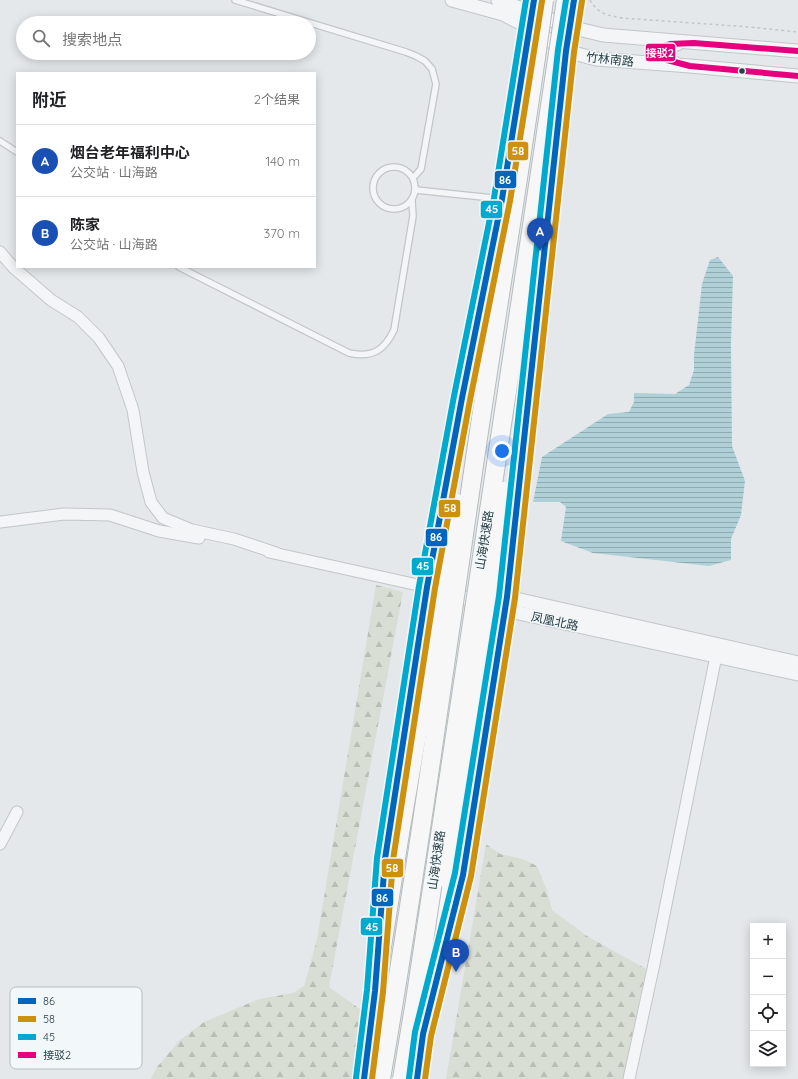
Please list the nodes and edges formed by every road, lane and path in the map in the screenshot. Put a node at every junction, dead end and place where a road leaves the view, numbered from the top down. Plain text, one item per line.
1 (235, 0) edge
2 (452, 0) edge
3 (498, 0) edge
4 (544, 0) edge
5 (566, 0) edge
6 (574, 0) edge
7 (590, 0) edge
8 (532, 14) edge
9 (288, 16) edge
10 (316, 25) edge
11 (570, 27) junction
12 (798, 32) edge
13 (694, 43) junction
14 (566, 51) junction
15 (798, 51) edge
16 (690, 66) junction
17 (798, 76) edge
18 (0, 141) edge
19 (16, 151) edge
20 (413, 178) junction
21 (518, 188) junction
22 (416, 190) junction
23 (502, 200) junction
24 (412, 201) junction
25 (0, 252) edge
26 (181, 268) edge
27 (515, 340) junction
28 (0, 522) edge
29 (276, 554) junction
30 (427, 587) junction
31 (506, 603) junction
32 (716, 656) junction
33 (798, 663) edge
34 (798, 674) edge
35 (17, 812) dead end
36 (0, 844) edge
37 (375, 991) junction
38 (423, 1034) junction
39 (364, 1079) edge
40 (381, 1079) edge
41 (402, 1079) edge
42 (417, 1079) edge
43 (629, 1079) edge

1 - 9 lane
2 - 8 street
3 - 8 street
4 - 21 highway, 山海快速路, bridge
5 - 27 highway, 山海快速路, bridge
6 - 11 main road
7 - 12 path
8 - 11 street, 竹林南路
8 - 14 street, 竹林南路
8 - 23 main road
10 - 20 lane
11 - 13 street, 竹林南路
11 - 14 main road
13 - 15 street, 竹林南路
13 - 16 street
14 - 16 street, 竹林南路
14 - 31 main road
16 - 17 street, 竹林南路
18 - 19 lane
20 - 22 lane
20 - 24 lane
21 - 37 highway, bridge
21 - 40 highway, 山海快速路, bridge
22 - 23 lane
22 - 24 lane
23 - 30 main road
24 - 26 lane
25 - 29 street
27 - 38 highway, bridge
27 - 41 highway, 山海快速路, bridge
28 - 29 street
29 - 30 street
30 - 31 street, 凤凰北路
30 - 37 main road
31 - 32 street, 凤凰北路
31 - 33 street, 凤凰北路
31 - 38 main road
32 - 34 street, 凤凰北路
32 - 43 street
35 - 36 street
37 - 39 main road
38 - 42 main road

